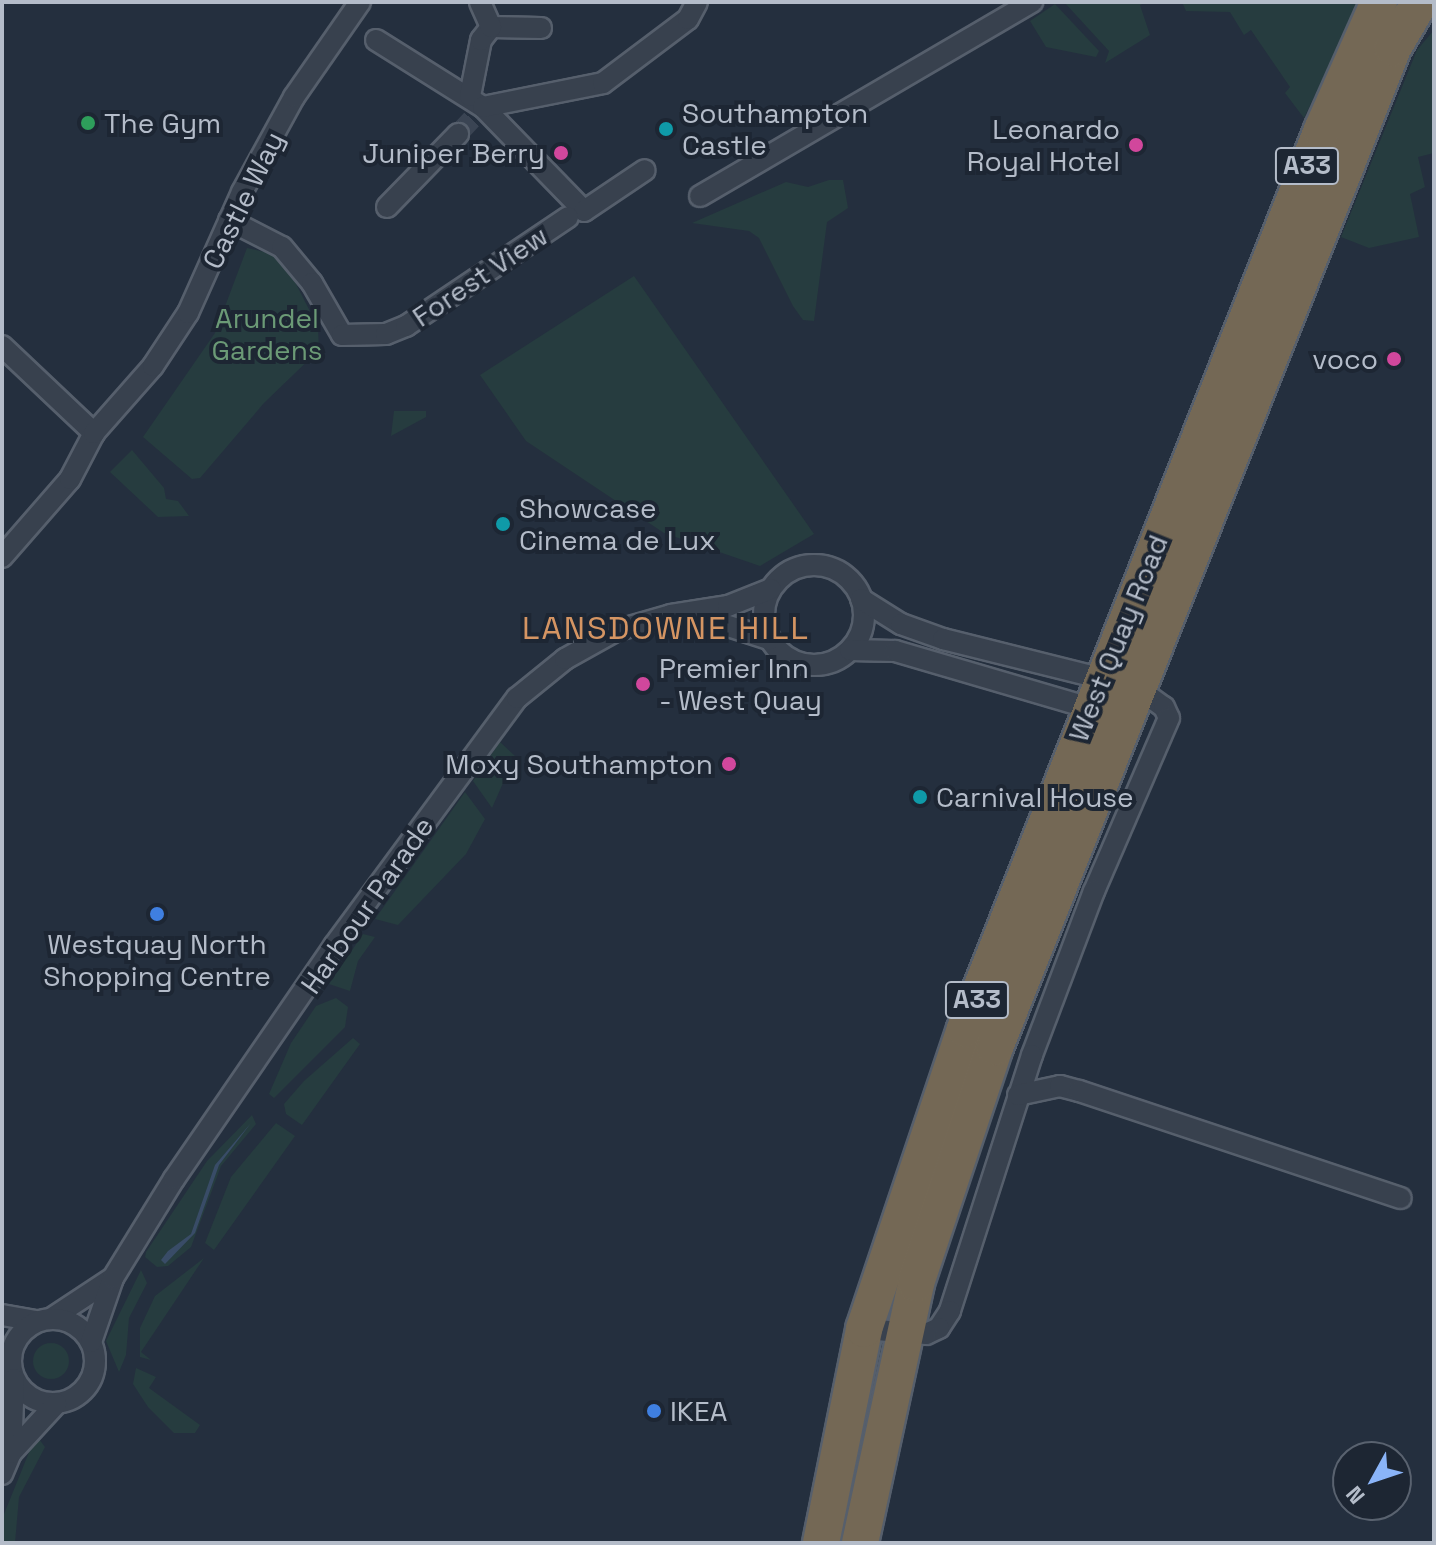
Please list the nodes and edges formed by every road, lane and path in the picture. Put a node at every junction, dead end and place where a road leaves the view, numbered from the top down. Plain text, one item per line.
1 (360, 2) edge
2 (480, 2) edge
3 (697, 2) edge
4 (1032, 2) edge
5 (1379, 2) edge
6 (1420, 2) edge
7 (491, 27) junction
8 (541, 28) dead end
9 (376, 40) dead end
10 (476, 106) junction
11 (458, 134) tunnel mouth
12 (645, 170) dead end
13 (700, 196) dead end
14 (387, 207) dead end
15 (576, 214) junction
16 (229, 220) junction
17 (2, 346) edge
18 (94, 433) junction
19 (2, 557) edge
20 (771, 589) junction
21 (861, 599) junction
22 (690, 614) junction
23 (769, 639) junction
24 (850, 650) junction
25 (1113, 697) junction
26 (1032, 1055) junction
27 (1079, 1091) junction
28 (1018, 1095) junction
29 (1401, 1198) dead end
30 (113, 1278) junction
31 (2, 1315) edge
32 (45, 1320) junction
33 (864, 1329) junction
34 (904, 1335) junction
35 (91, 1342) junction
36 (9, 1364) edge
37 (56, 1404) junction
38 (11, 1453) junction
39 (2, 1474) edge
40 (821, 1543) edge
41 (860, 1543) edge

1 - 16 street, Castle Way
2 - 7 street
3 - 10 street
4 - 13 street
5 - 25 highway, West Quay Road / A33
6 - 25 highway, West Quay Road / A33
7 - 8 street
7 - 10 street
9 - 10 street
10 - 15 street
11 - 14 street
12 - 15 street, Forest View
15 - 16 street, Forest View
16 - 18 street, Castle Way
17 - 18 street
18 - 19 street, Castle Way
20 - 21 street
20 - 22 street, Harbour Parade
20 - 23 street
21 - 24 street
21 - 25 street
22 - 23 street, Harbour Parade
22 - 30 street, Harbour Parade
23 - 24 street
24 - 25 street
25 - 26 street, West Quay Road
25 - 33 highway, West Quay Road / A33
25 - 34 highway, West Quay Road / A33
26 - 27 street
26 - 28 street, West Quay Road
27 - 28 street
27 - 29 street
28 - 34 street, West Quay Road
30 - 32 street, Harbour Parade
30 - 35 street, Harbour Parade
31 - 32 street
32 - 35 street
32 - 36 street
33 - 34 street, West Quay Road
33 - 40 highway, West Quay Road / A33
34 - 41 highway, West Quay Road / A33
35 - 37 street
36 - 37 street
36 - 38 street
37 - 38 street
38 - 39 street

